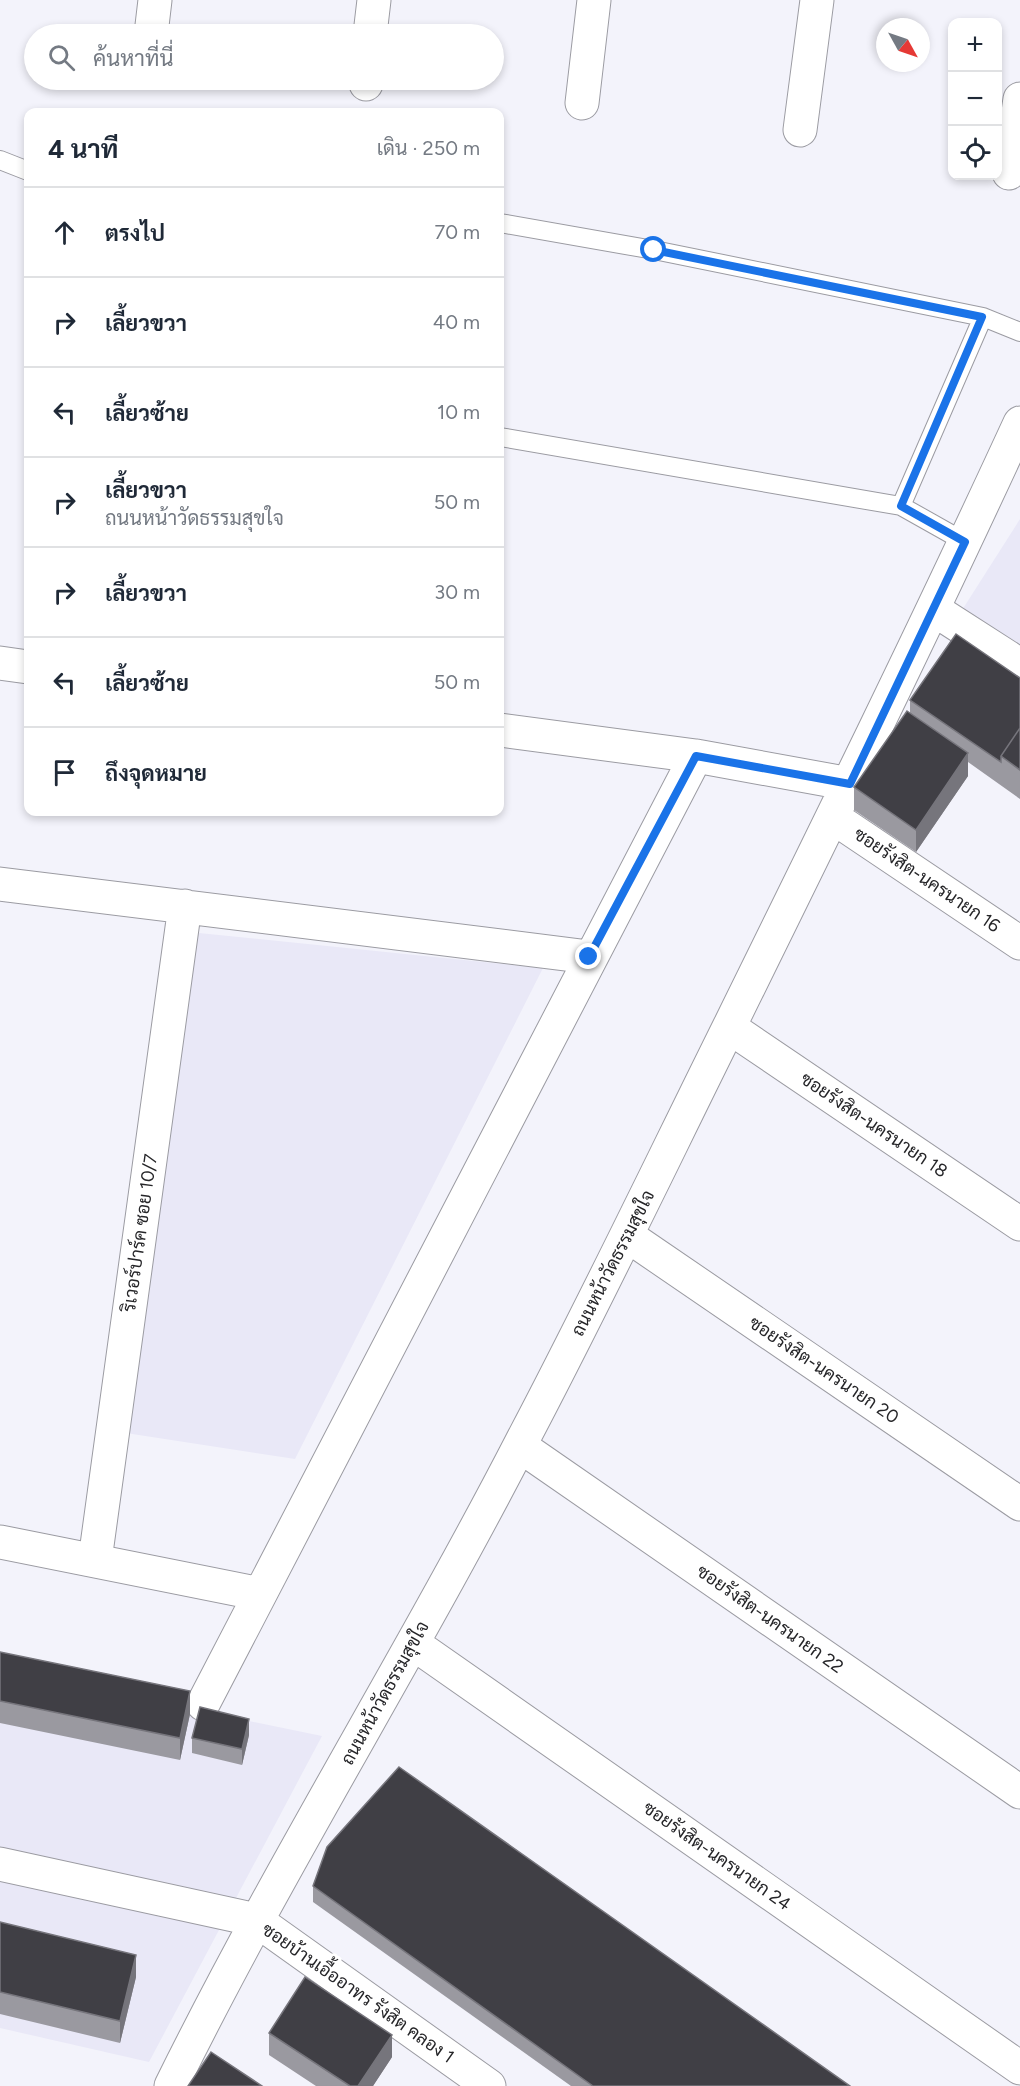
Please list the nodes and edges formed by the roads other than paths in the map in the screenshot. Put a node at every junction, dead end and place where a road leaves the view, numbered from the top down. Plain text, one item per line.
1 (155, 0) edge
2 (374, 0) edge
3 (594, 0) edge
4 (817, 0) edge
5 (152, 24) edge
6 (371, 24) edge
7 (1020, 99) edge
8 (582, 103) dead end
9 (800, 130) dead end
10 (0, 160) edge
11 (24, 169) edge
12 (1009, 173) dead end
13 (504, 224) edge
14 (982, 317) junction
15 (1020, 332) edge
16 (1020, 423) edge
17 (504, 437) edge
18 (901, 506) junction
19 (965, 542) junction
20 (933, 609) junction
21 (0, 663) edge
22 (1020, 665) edge
23 (24, 666) edge
24 (504, 731) edge
25 (696, 756) junction
26 (850, 784) junction
27 (834, 818) junction
28 (0, 884) edge
29 (185, 906) junction
30 (1020, 943) edge
31 (589, 957) junction
32 (729, 1027) junction
33 (1020, 1224) edge
34 (628, 1236) junction
35 (520, 1446) junction
36 (1020, 1504) edge
37 (0, 1542) edge
38 (95, 1560) junction
39 (260, 1594) junction
40 (414, 1644) junction
41 (203, 1704) dead end
42 (1020, 1792) edge
43 (0, 1864) edge
44 (256, 1920) junction
45 (193, 2042) junction
46 (220, 2061) edge
47 (1020, 2068) edge
48 (171, 2086) edge
49 (489, 2086) edge

1 - 5 street
2 - 6 street
3 - 8 street
4 - 9 street
7 - 12 street
10 - 11 lane
13 - 14 lane
14 - 15 lane
14 - 18 lane
16 - 19 street, ถนนหน้าวัดธรรมสุขใจ
17 - 18 lane
18 - 19 lane
19 - 20 street, ถนนหน้าวัดธรรมสุขใจ
20 - 22 street
20 - 26 street, ถนนหน้าวัดธรรมสุขใจ
21 - 23 street
24 - 25 street
25 - 26 street
25 - 31 street
26 - 27 street, ถนนหน้าวัดธรรมสุขใจ
27 - 30 street, ซอยรังสิต-นครนายก 16
27 - 32 street, ถนนหน้าวัดธรรมสุขใจ
28 - 29 street
29 - 31 street
29 - 38 street, ริเวอร์ปาร์ค ซอย 10/7
31 - 39 street
32 - 33 street, ซอยรังสิต-นครนายก 18
32 - 34 street, ถนนหน้าวัดธรรมสุขใจ
34 - 35 street, ถนนหน้าวัดธรรมสุขใจ
34 - 36 street, ซอยรังสิต-นครนายก 20
35 - 40 street, ถนนหน้าวัดธรรมสุขใจ
35 - 42 street, ซอยรังสิต-นครนายก 22
37 - 38 street
38 - 39 street
39 - 41 street
40 - 44 street, ถนนหน้าวัดธรรมสุขใจ
40 - 47 street, ซอยรังสิต-นครนายก 24
43 - 44 street
44 - 45 street, ถนนหน้าวัดธรรมสุขใจ
44 - 49 street, ซอยบ้านเอื้ออาทร รังสิต คลอง 1
45 - 46 street
45 - 48 street, ถนนหน้าวัดธรรมสุขใจ

